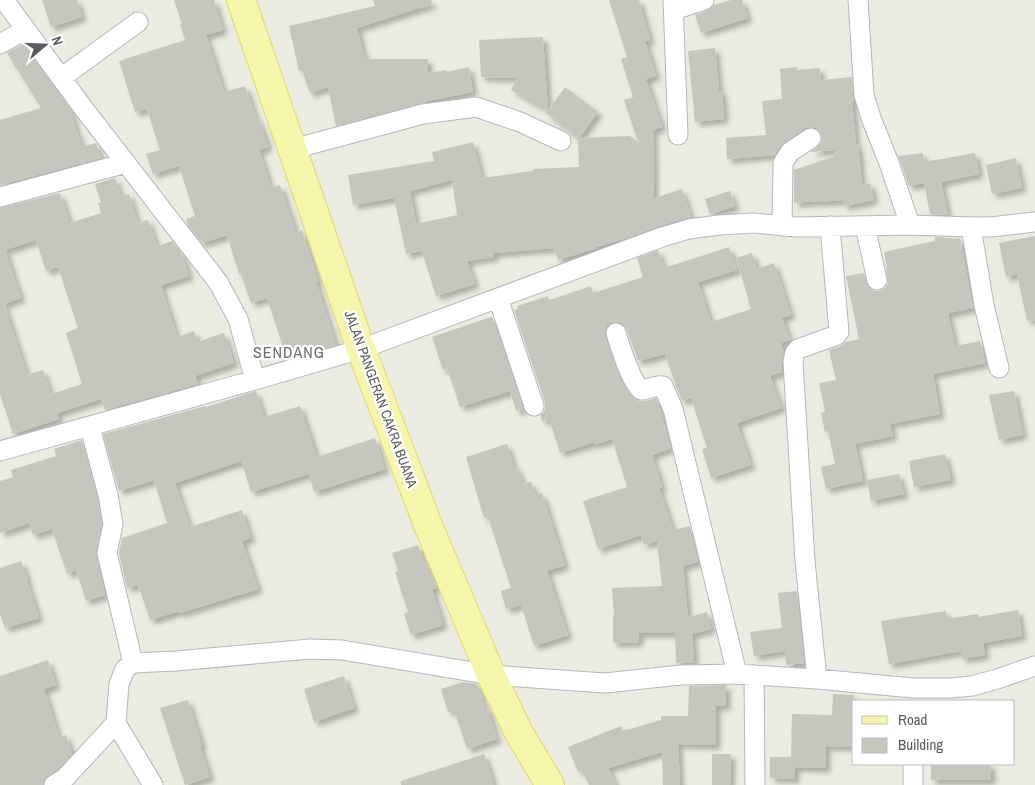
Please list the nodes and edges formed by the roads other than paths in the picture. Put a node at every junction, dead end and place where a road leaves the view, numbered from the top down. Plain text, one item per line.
1 (4, 0) edge
2 (241, 0) edge
3 (704, 0) edge
4 (858, 0) edge
5 (673, 5) edge
6 (138, 22) dead end
7 (25, 30) junction
8 (0, 44) edge
9 (61, 78) junction
10 (678, 135) dead end
11 (811, 138) dead end
12 (561, 141) dead end
13 (293, 149) junction
14 (126, 163) junction
15 (0, 197) edge
16 (1035, 222) edge
17 (910, 225) junction
18 (782, 226) junction
19 (830, 226) junction
20 (865, 226) junction
21 (971, 227) junction
22 (877, 280) dead end
23 (498, 298) junction
24 (616, 333) dead end
25 (362, 349) junction
26 (999, 368) dead end
27 (256, 380) junction
28 (534, 406) dead end
29 (90, 427) junction
30 (0, 451) edge
31 (134, 662) junction
32 (1035, 666) edge
33 (491, 675) junction
34 (745, 675) junction
35 (817, 679) junction
36 (913, 695) edge
37 (116, 723) junction
38 (913, 765) edge
39 (54, 785) edge
40 (153, 785) edge
41 (550, 785) edge
42 (756, 785) edge
43 (913, 785) edge

1 - 7 street
2 - 13 main road, JALAN PANGERAN CAKRA BUANA
3 - 5 street
4 - 17 street
5 - 10 street
6 - 9 street
7 - 8 street
7 - 9 street
9 - 14 street
11 - 18 street
12 - 13 street
13 - 25 main road, JALAN PANGERAN CAKRA BUANA
14 - 15 street
14 - 27 street
16 - 21 street
17 - 20 street
17 - 21 street
18 - 19 street
18 - 23 street
19 - 20 street
19 - 35 street
20 - 22 street
21 - 26 street
23 - 25 street
23 - 28 street
24 - 34 street
25 - 27 street
25 - 33 main road, JALAN PANGERAN CAKRA BUANA
27 - 29 street
29 - 30 street
29 - 31 street
31 - 33 street
31 - 37 street
32 - 36 street
33 - 34 street
33 - 41 main road, JALAN PANGERAN CAKRA BUANA
34 - 35 street
34 - 42 street
35 - 36 street
37 - 39 street
37 - 40 street
38 - 43 street

